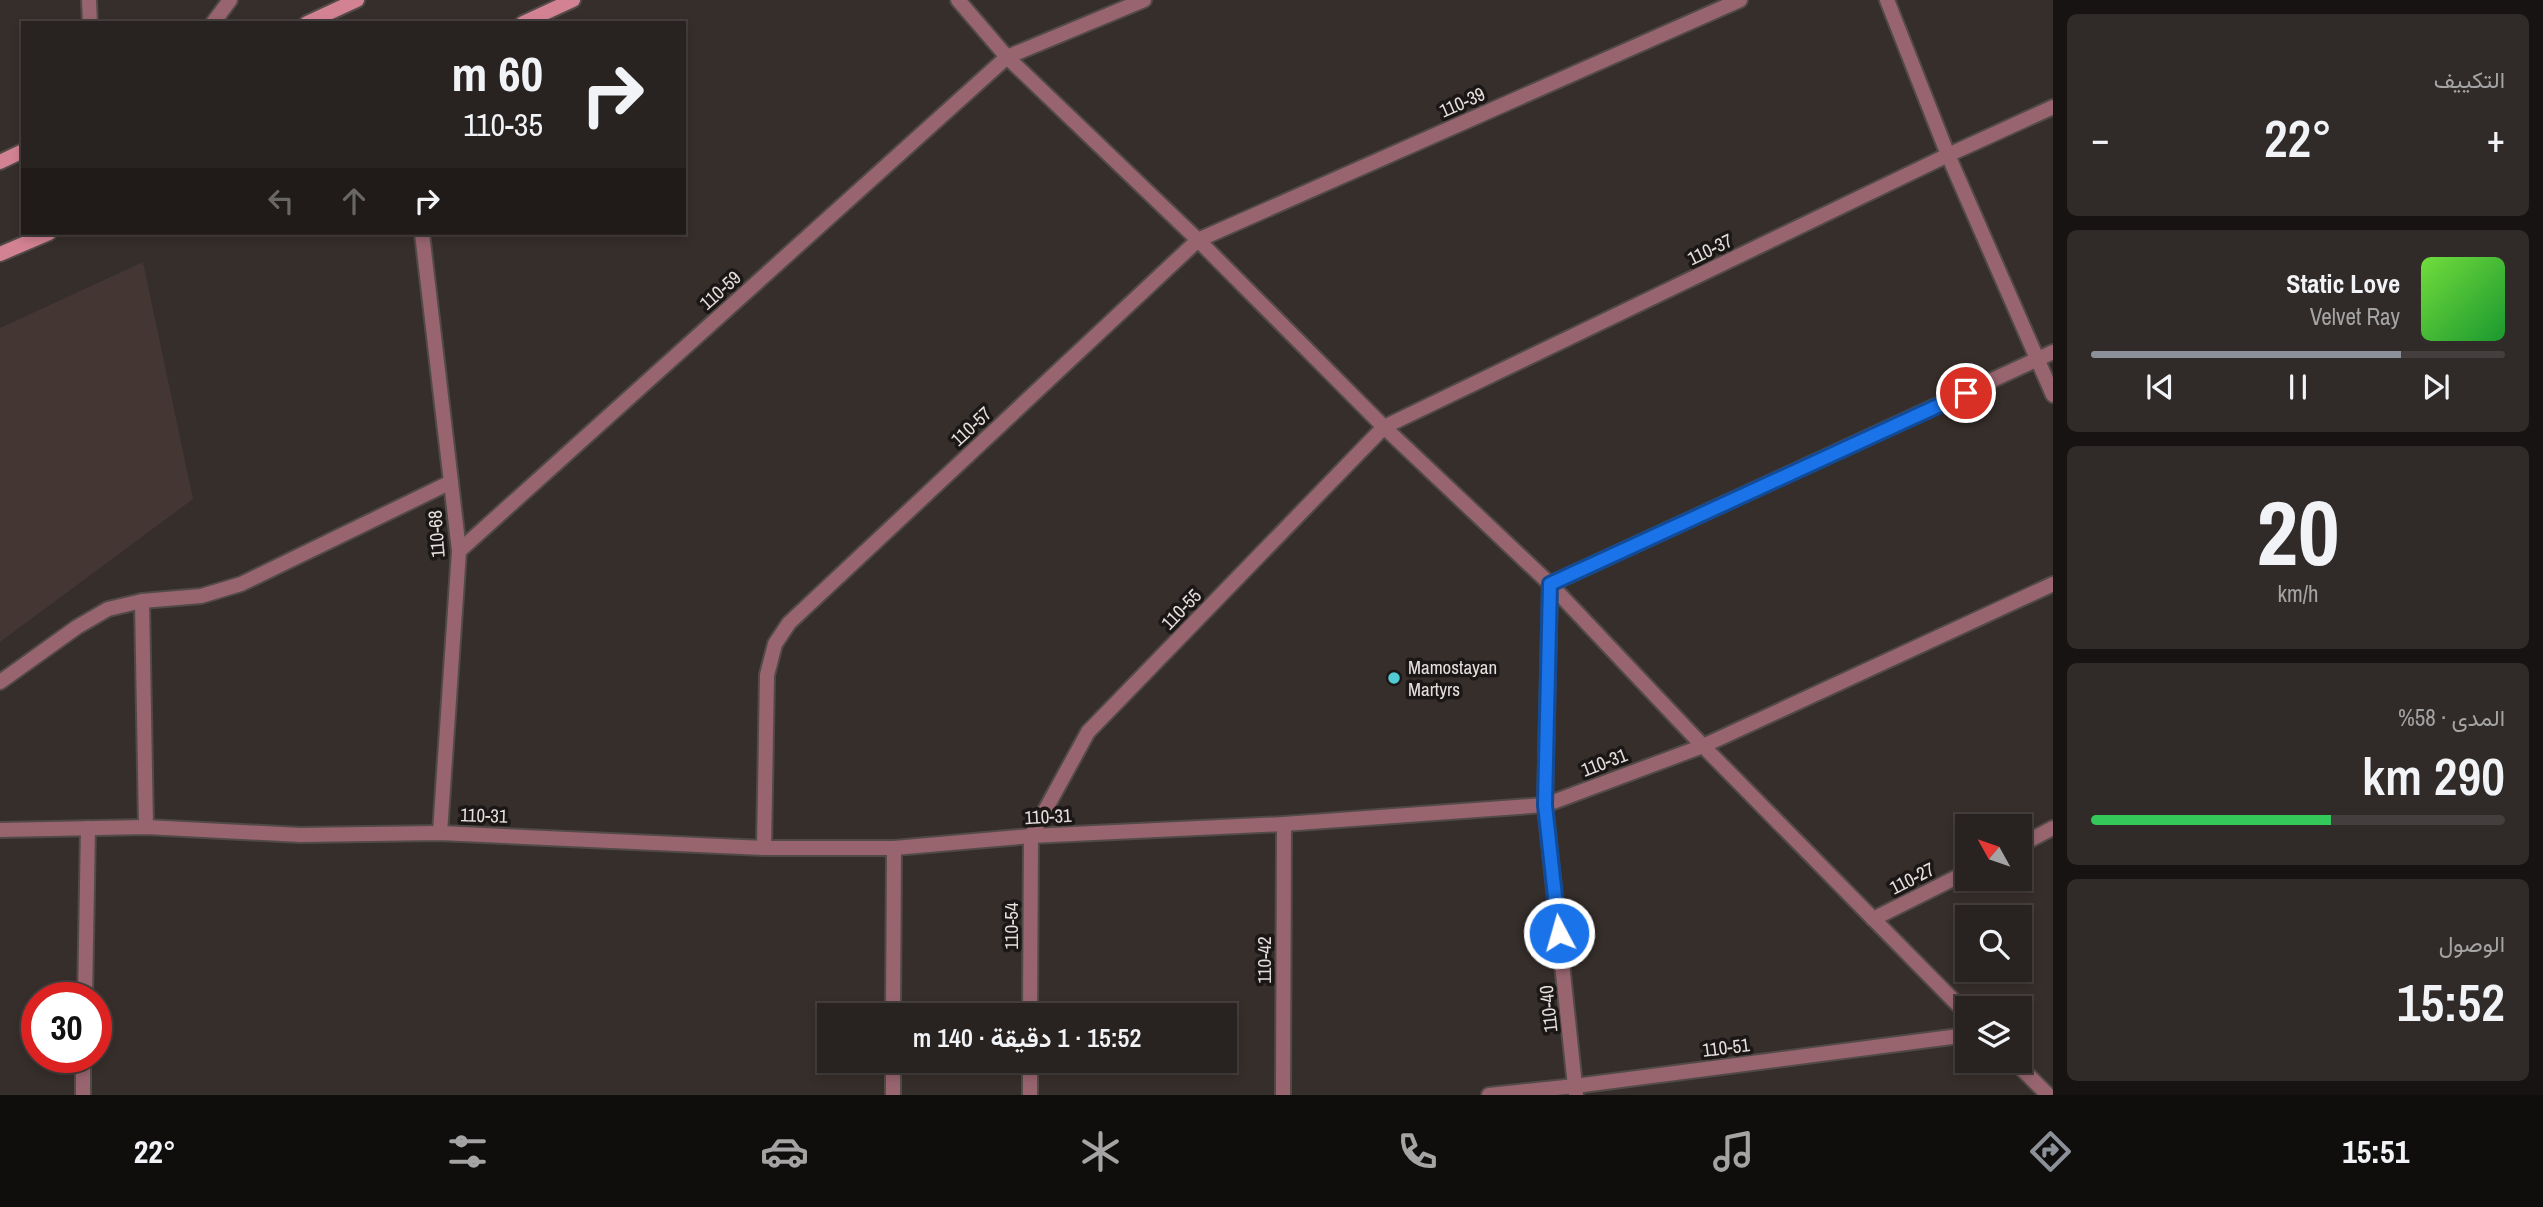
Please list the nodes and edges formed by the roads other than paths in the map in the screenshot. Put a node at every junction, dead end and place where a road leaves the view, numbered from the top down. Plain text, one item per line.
1 (89, 0) edge
2 (230, 0) edge
3 (357, 0) edge
4 (573, 0) edge
5 (958, 0) edge
6 (1144, 0) edge
7 (1740, 0) edge
8 (1887, 0) edge
9 (90, 21) edge
10 (214, 21) edge
11 (311, 21) edge
12 (527, 21) edge
13 (1007, 58) junction
14 (2053, 107) edge
15 (21, 152) edge
16 (1948, 155) junction
17 (0, 162) edge
18 (44, 235) edge
19 (422, 235) edge
20 (1198, 240) junction
21 (0, 254) edge
22 (2053, 352) edge
23 (2039, 359) junction
24 (2053, 395) edge
25 (1384, 428) junction
26 (451, 482) junction
27 (459, 551) junction
28 (1550, 584) junction
29 (2053, 584) edge
30 (142, 601) junction
31 (0, 682) edge
32 (1703, 746) junction
33 (1545, 805) junction
34 (1284, 824) junction
35 (146, 827) junction
36 (88, 828) junction
37 (2053, 828) edge
38 (0, 830) edge
39 (440, 833) junction
40 (1031, 836) junction
41 (2032, 839) edge
42 (764, 848) junction
43 (894, 849) junction
44 (1955, 878) edge
45 (1874, 919) junction
46 (85, 982) edge
47 (1955, 1002) edge
48 (893, 1003) edge
49 (1030, 1003) edge
50 (1955, 1037) edge
51 (83, 1073) edge
52 (893, 1073) edge
53 (1030, 1073) edge
54 (2026, 1073) edge
55 (1575, 1091) edge
56 (83, 1095) edge
57 (893, 1095) edge
58 (1030, 1095) edge
59 (1283, 1095) edge
60 (1489, 1095) edge
61 (2048, 1095) edge

1 - 9 street
2 - 10 street
3 - 11 main road
4 - 12 main road
5 - 13 street
6 - 13 street, 110-59
7 - 20 street, 110-39
8 - 16 street
13 - 20 street
13 - 27 street, 110-59
14 - 16 street, 110-37
15 - 17 main road
16 - 23 street
16 - 25 street, 110-37
18 - 21 main road
19 - 26 street, 110-68
20 - 25 street
20 - 42 street, 110-57
22 - 23 street
23 - 24 street
23 - 28 street
25 - 28 street
25 - 40 street, 110-55
26 - 27 street, 110-68
26 - 30 street
27 - 39 street, 110-68
28 - 32 street
28 - 33 street, 110-40
29 - 32 street, 110-31
30 - 31 street
30 - 35 street
32 - 33 street, 110-31
32 - 45 street
33 - 34 street, 110-31
33 - 55 street, 110-40
34 - 40 street, 110-31
34 - 59 street, 110-42
35 - 36 street, 110-31
35 - 39 street, 110-31
36 - 38 street, 110-31
36 - 46 street
37 - 41 street
39 - 42 street, 110-31
40 - 43 street, 110-31
40 - 49 street, 110-54
42 - 43 street, 110-31
43 - 48 street
44 - 45 street, 110-27
45 - 47 street
50 - 55 street, 110-51
51 - 56 street
52 - 57 street
53 - 58 street
54 - 61 street
55 - 60 street, 110-51

